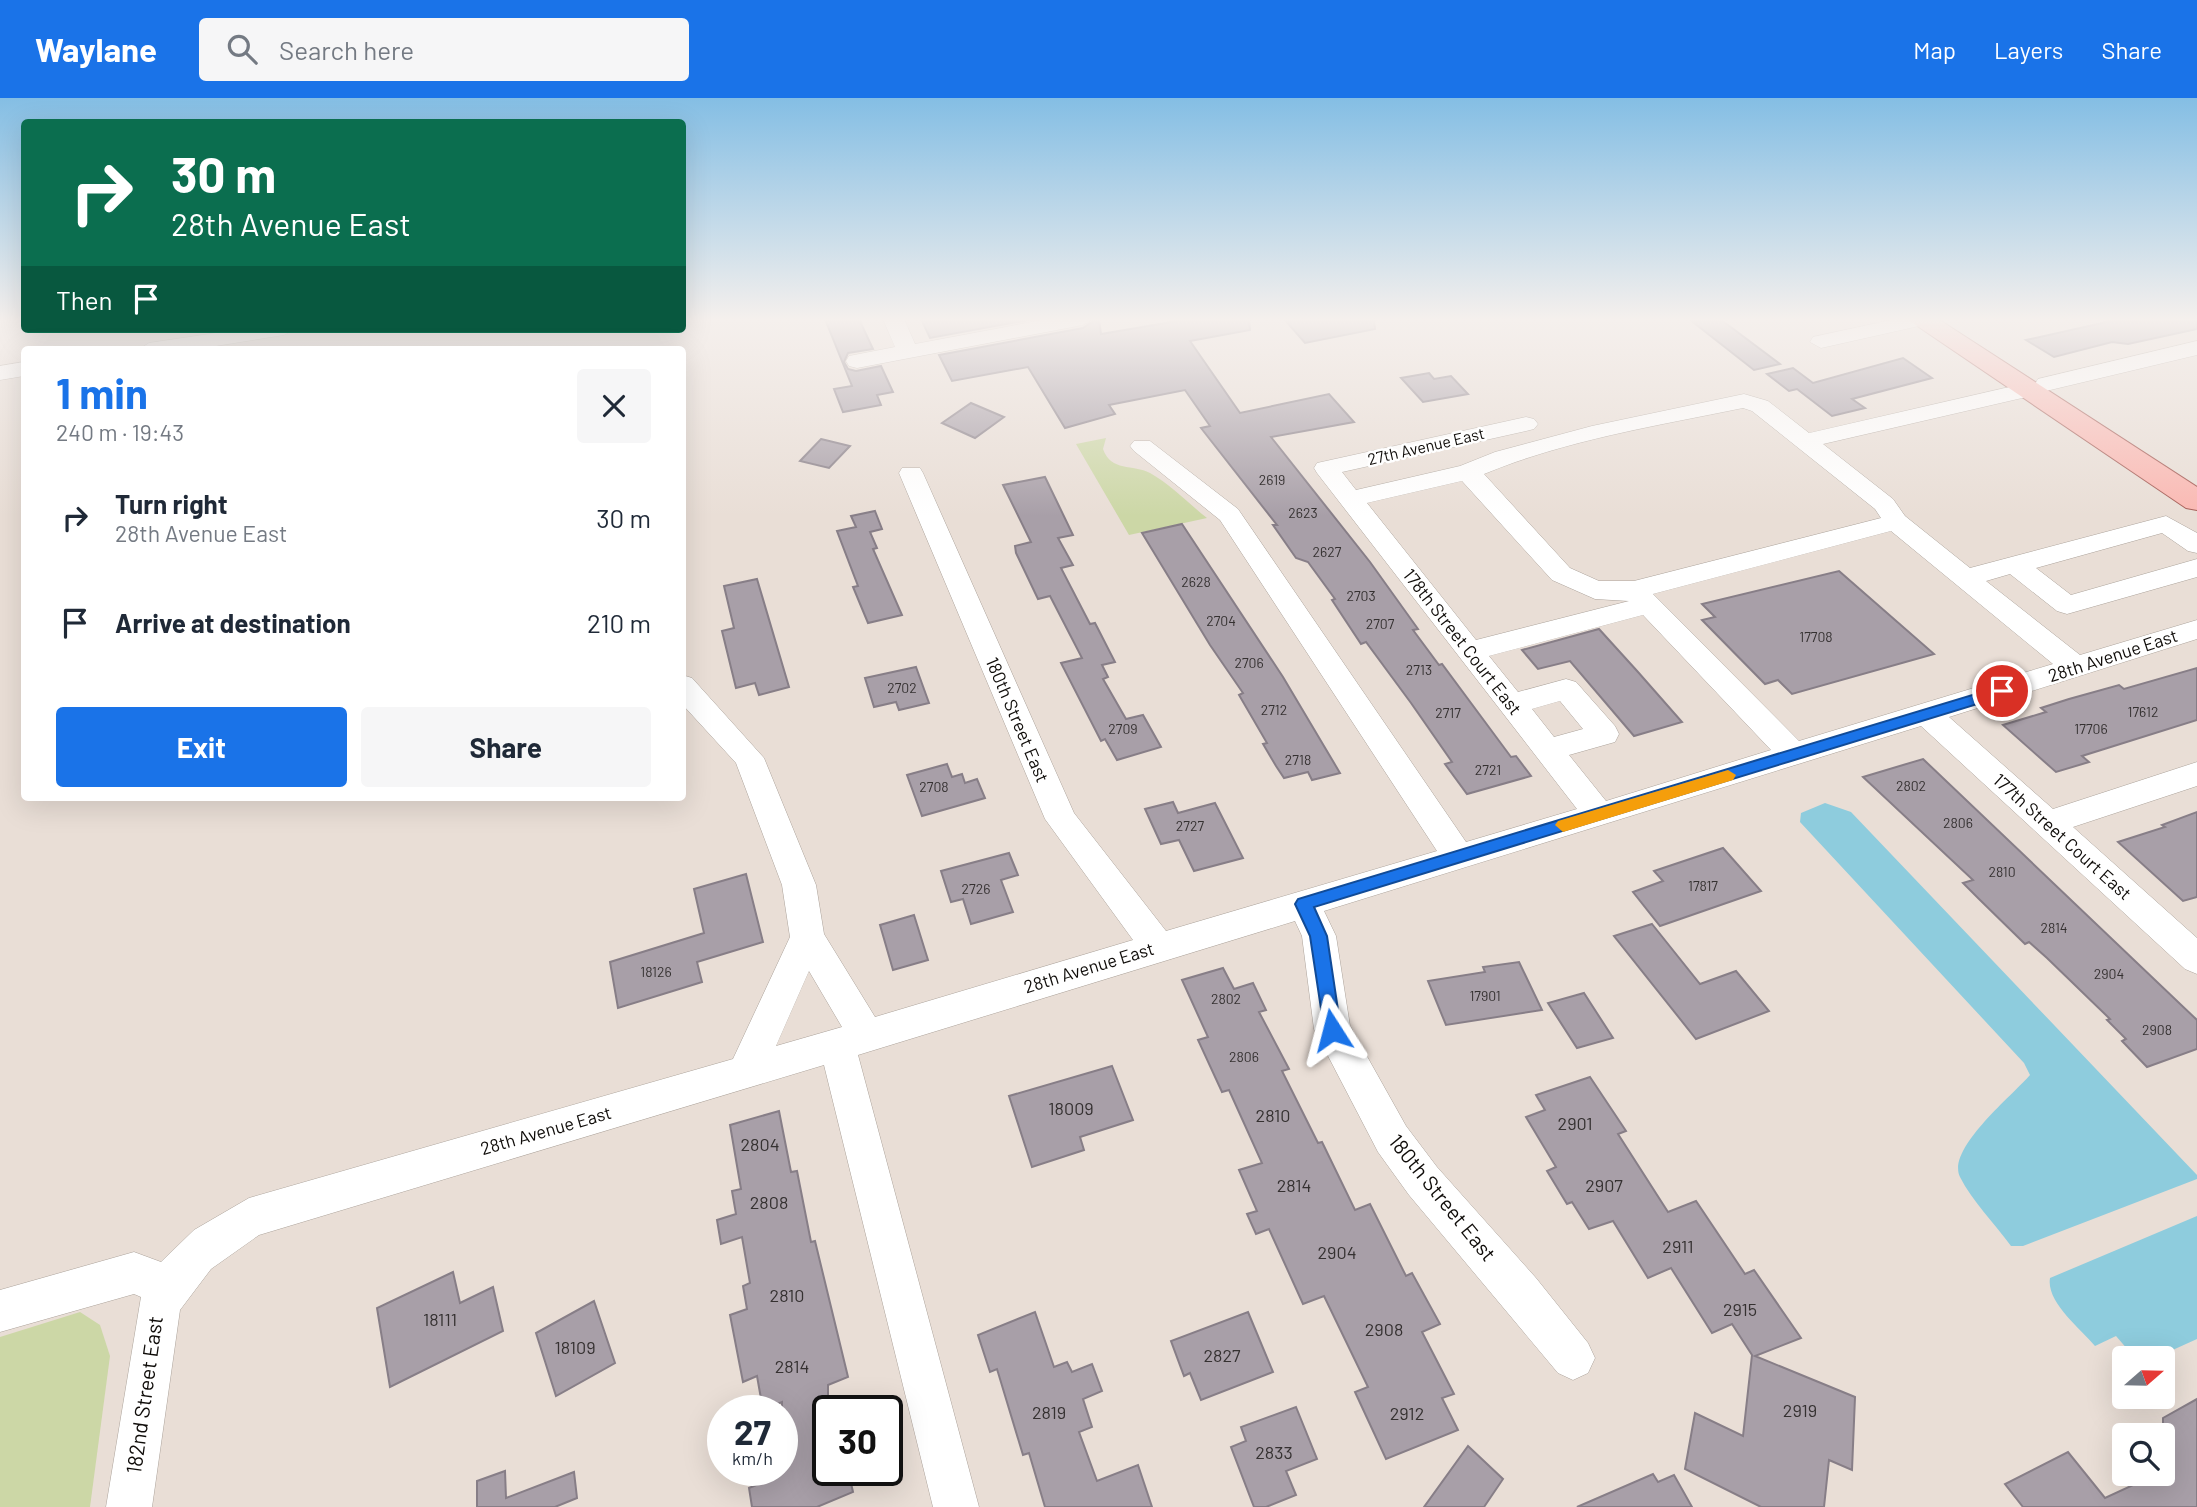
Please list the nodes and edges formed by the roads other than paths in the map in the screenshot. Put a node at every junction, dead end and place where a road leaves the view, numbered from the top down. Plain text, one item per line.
1 (2033, 385) edge
2 (2034, 385) edge
3 (2046, 385) edge
4 (2037, 387) junction
5 (1526, 424) dead end
6 (1804, 441) junction
7 (1142, 446) dead end
8 (1325, 468) joint
9 (1468, 472) junction
10 (911, 473) dead end
11 (2197, 481) edge
12 (1350, 499) junction
13 (2197, 501) edge
14 (1896, 522) junction
15 (2091, 544) junction
16 (2197, 545) edge
17 (2015, 565) junction
18 (2197, 568) edge
19 (2127, 570) junction
20 (1965, 578) junction
21 (1641, 598) junction
22 (2197, 629) edge
23 (1470, 651) junction
24 (2077, 668) junction
25 (686, 689) edge
26 (1512, 704) junction
27 (1927, 715) junction
28 (1547, 750) junction
29 (1794, 755) junction
30 (2197, 774) edge
31 (1599, 815) junction
32 (2048, 823) junction
33 (1458, 856) junction
34 (1304, 904) junction
35 (807, 937) junction
36 (1158, 947) junction
37 (2197, 959) edge
38 (852, 1040) junction
39 (746, 1072) junction
40 (169, 1286) junction
41 (0, 1311) edge
42 (1573, 1358) dead end
43 (129, 1507) edge
44 (956, 1507) edge

1 - 4 main road
2 - 4 main road
3 - 4 street
4 - 6 street
4 - 11 main road
4 - 13 main road
5 - 8 street, 27th Avenue East
6 - 9 street
6 - 14 street
7 - 33 street
8 - 12 street, 178th Street Court East
9 - 12 street
9 - 21 street
10 - 36 street, 180th Street East
12 - 23 street, 178th Street Court East
14 - 20 street
14 - 21 street
15 - 16 street
15 - 17 street
15 - 19 street
17 - 19 street
17 - 20 street
18 - 19 street
20 - 24 street
21 - 23 street
21 - 29 street
22 - 24 street, 28th Avenue East
23 - 26 street, 178th Street Court East
24 - 27 street, 28th Avenue East
25 - 35 street
26 - 28 street, 178th Street Court East
26 - 28 street
27 - 29 street, 28th Avenue East
27 - 32 street, 177th Street Court East
28 - 31 street, 178th Street Court East
29 - 31 street, 28th Avenue East
30 - 32 street
31 - 33 street, 28th Avenue East
32 - 37 street, 177th Street Court East
33 - 34 street, 28th Avenue East
34 - 36 street, 28th Avenue East
34 - 42 street, 180th Street East
35 - 38 street
35 - 39 street
36 - 38 street, 28th Avenue East
38 - 39 street, 28th Avenue East
38 - 44 street
39 - 40 street, 28th Avenue East
40 - 41 street
40 - 43 street, 182nd Street East

